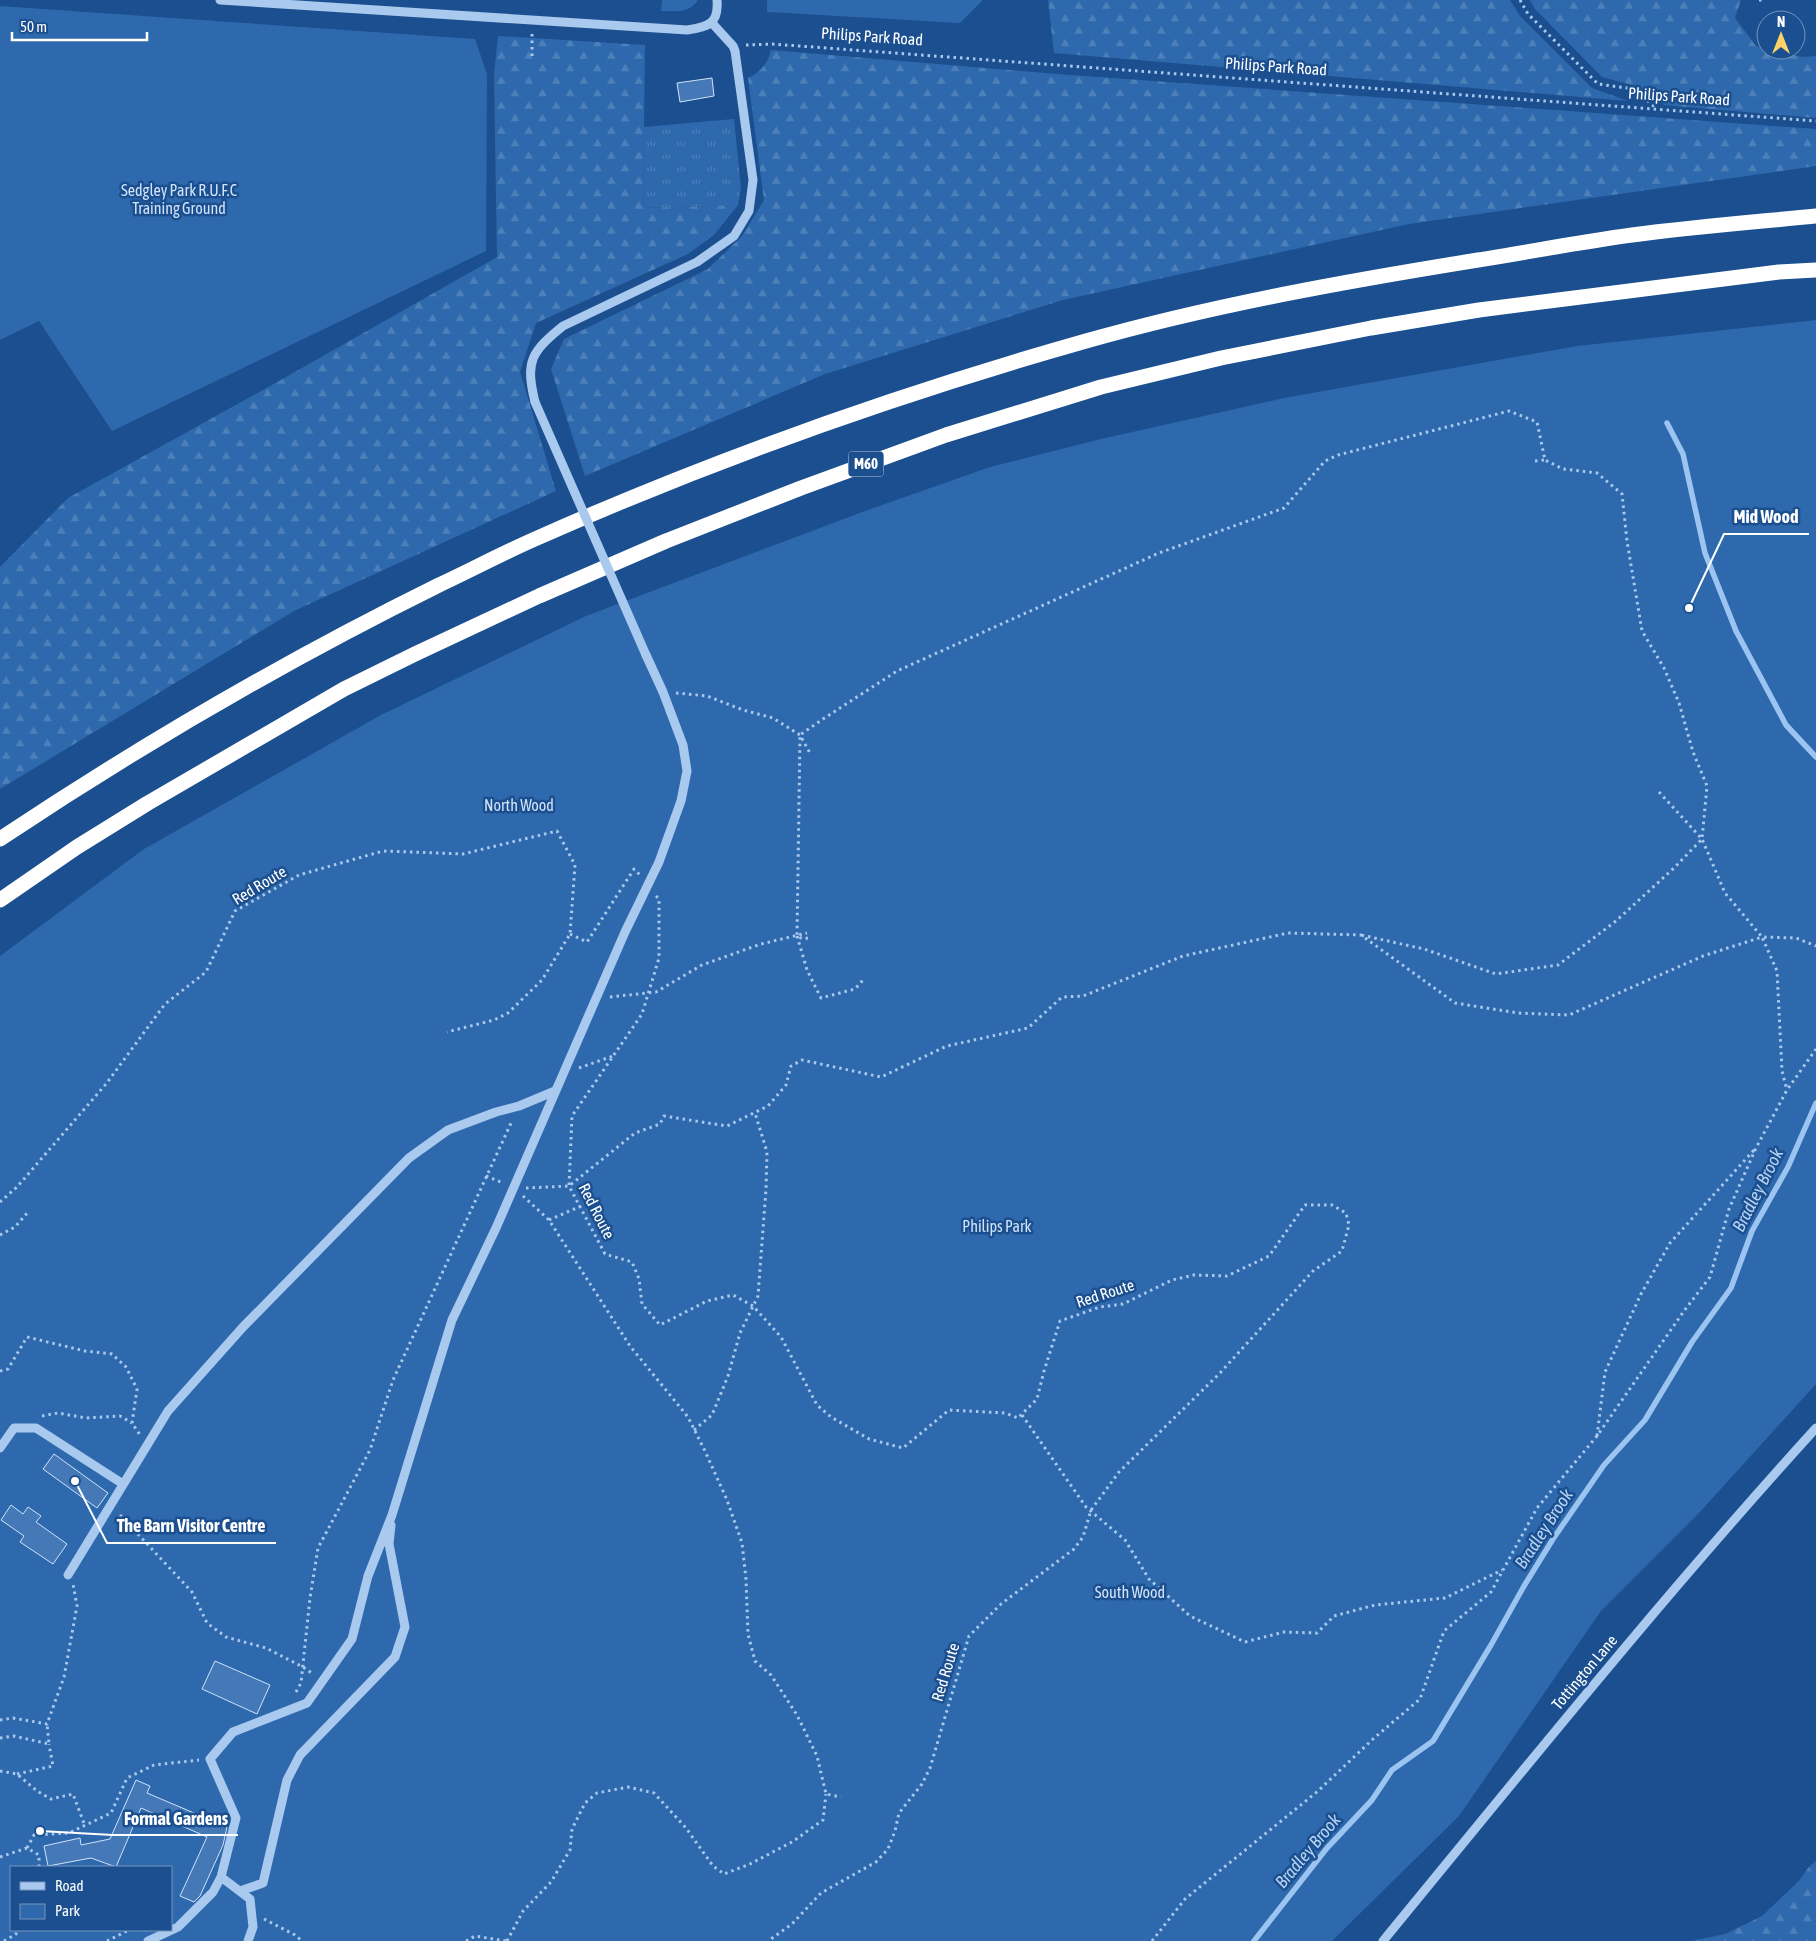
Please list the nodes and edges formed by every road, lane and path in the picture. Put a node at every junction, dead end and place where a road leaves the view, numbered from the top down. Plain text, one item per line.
1 (220, 0) edge
2 (717, 0) edge
3 (1520, 0) edge
4 (532, 20) junction
5 (712, 23) junction
6 (733, 46) junction
7 (532, 56) dead end
8 (1657, 109) junction
9 (1816, 121) edge
10 (1816, 216) edge
11 (1816, 270) edge
12 (1544, 460) junction
13 (1535, 461) dead end
14 (663, 692) junction
15 (800, 736) junction
16 (811, 755) dead end
17 (1659, 792) dead end
18 (0, 839) edge
19 (1702, 839) junction
20 (648, 885) junction
21 (0, 900) edge
22 (570, 934) junction
23 (1361, 935) junction
24 (797, 936) junction
25 (807, 936) dead end
26 (1762, 937) junction
27 (1816, 946) edge
28 (864, 979) dead end
29 (648, 993) junction
30 (597, 998) junction
31 (447, 1032) dead end
32 (1816, 1049) edge
33 (614, 1056) junction
34 (564, 1074) junction
35 (1787, 1090) junction
36 (556, 1091) junction
37 (519, 1106) junction
38 (755, 1113) junction
39 (1756, 1148) junction
40 (486, 1176) junction
41 (495, 1180) dead end
42 (569, 1186) junction
43 (514, 1188) junction
44 (0, 1202) edge
45 (581, 1206) junction
46 (29, 1211) dead end
47 (549, 1220) junction
48 (0, 1235) edge
49 (754, 1308) junction
50 (0, 1371) edge
51 (1022, 1415) junction
52 (132, 1422) junction
53 (14, 1428) junction
54 (1816, 1428) edge
55 (694, 1430) junction
56 (1597, 1436) junction
57 (147, 1446) junction
58 (0, 1448) edge
59 (123, 1484) junction
60 (1091, 1510) junction
61 (117, 1512) dead end
62 (392, 1515) junction
63 (1503, 1570) junction
64 (68, 1575) joint
65 (303, 1667) junction
66 (321, 1682) junction
67 (301, 1683) dead end
68 (0, 1720) edge
69 (47, 1724) junction
70 (0, 1738) edge
71 (49, 1744) junction
72 (210, 1758) junction
73 (0, 1771) edge
74 (17, 1774) junction
75 (826, 1794) junction
76 (841, 1797) dead end
77 (85, 1826) junction
78 (26, 1848) junction
79 (0, 1852) edge
80 (1, 1857) edge
81 (39, 1866) edge
82 (221, 1877) junction
83 (240, 1891) junction
84 (253, 1913) junction
85 (172, 1930) edge
86 (16, 1931) edge
87 (127, 1931) edge
88 (169, 1931) edge
89 (4, 1941) edge
90 (107, 1941) edge
91 (148, 1941) edge
92 (248, 1941) edge
93 (302, 1941) edge
94 (466, 1941) edge
95 (506, 1941) edge
96 (768, 1941) edge
97 (1152, 1941) edge
98 (1382, 1941) edge

1 - 4 street
2 - 5 street
3 - 8 path
4 - 5 street
4 - 7 path
5 - 6 street
6 - 8 path, Philips Park Road
6 - 14 street, bridge
8 - 9 path, Philips Park Road
10 - 18 highway
11 - 21 highway, M60
12 - 13 path
12 - 15 path
12 - 19 path
14 - 15 path
14 - 20 street
15 - 16 path
15 - 24 path
17 - 19 path
19 - 23 path
19 - 26 path
20 - 22 path, Red Route
20 - 29 path, Red Route
20 - 30 street
22 - 31 path, Red Route
22 - 44 path, Red Route
23 - 26 path
23 - 38 path
24 - 25 path
24 - 28 path
24 - 29 path
26 - 27 path
26 - 35 path
29 - 30 path
29 - 33 path, Red Route
30 - 34 street
32 - 35 path
33 - 34 path
33 - 42 path, Red Route
34 - 36 street
35 - 39 path
36 - 37 street
36 - 43 street
37 - 40 path
37 - 57 street
38 - 42 path
38 - 49 path
39 - 56 path
39 - 56 path
40 - 41 path
40 - 65 path
42 - 43 path
42 - 45 path, Red Route
43 - 47 path
43 - 62 street
45 - 47 path
45 - 49 path, Red Route
46 - 48 path
47 - 55 path
49 - 51 path, Red Route
49 - 55 path
50 - 52 path
51 - 60 path
51 - 60 path, Red Route
52 - 53 path
52 - 57 path
53 - 58 street
53 - 59 street
54 - 98 street, Tottington Lane
55 - 75 path
56 - 63 path
57 - 59 street
59 - 64 street
60 - 63 path
60 - 96 path, Red Route
61 - 65 path
62 - 66 street
62 - 83 street
63 - 97 path
64 - 69 path
65 - 66 path
65 - 67 path
66 - 72 street
68 - 69 path
69 - 71 path
70 - 71 path
71 - 74 path
72 - 77 path
72 - 82 street
73 - 74 path
74 - 77 path
75 - 76 path
75 - 95 path
77 - 78 path
78 - 80 path
78 - 81 path
79 - 80 path
82 - 83 street
82 - 85 street
83 - 84 street
84 - 92 street
84 - 93 path
86 - 89 path
87 - 90 path
88 - 91 street
94 - 95 path

